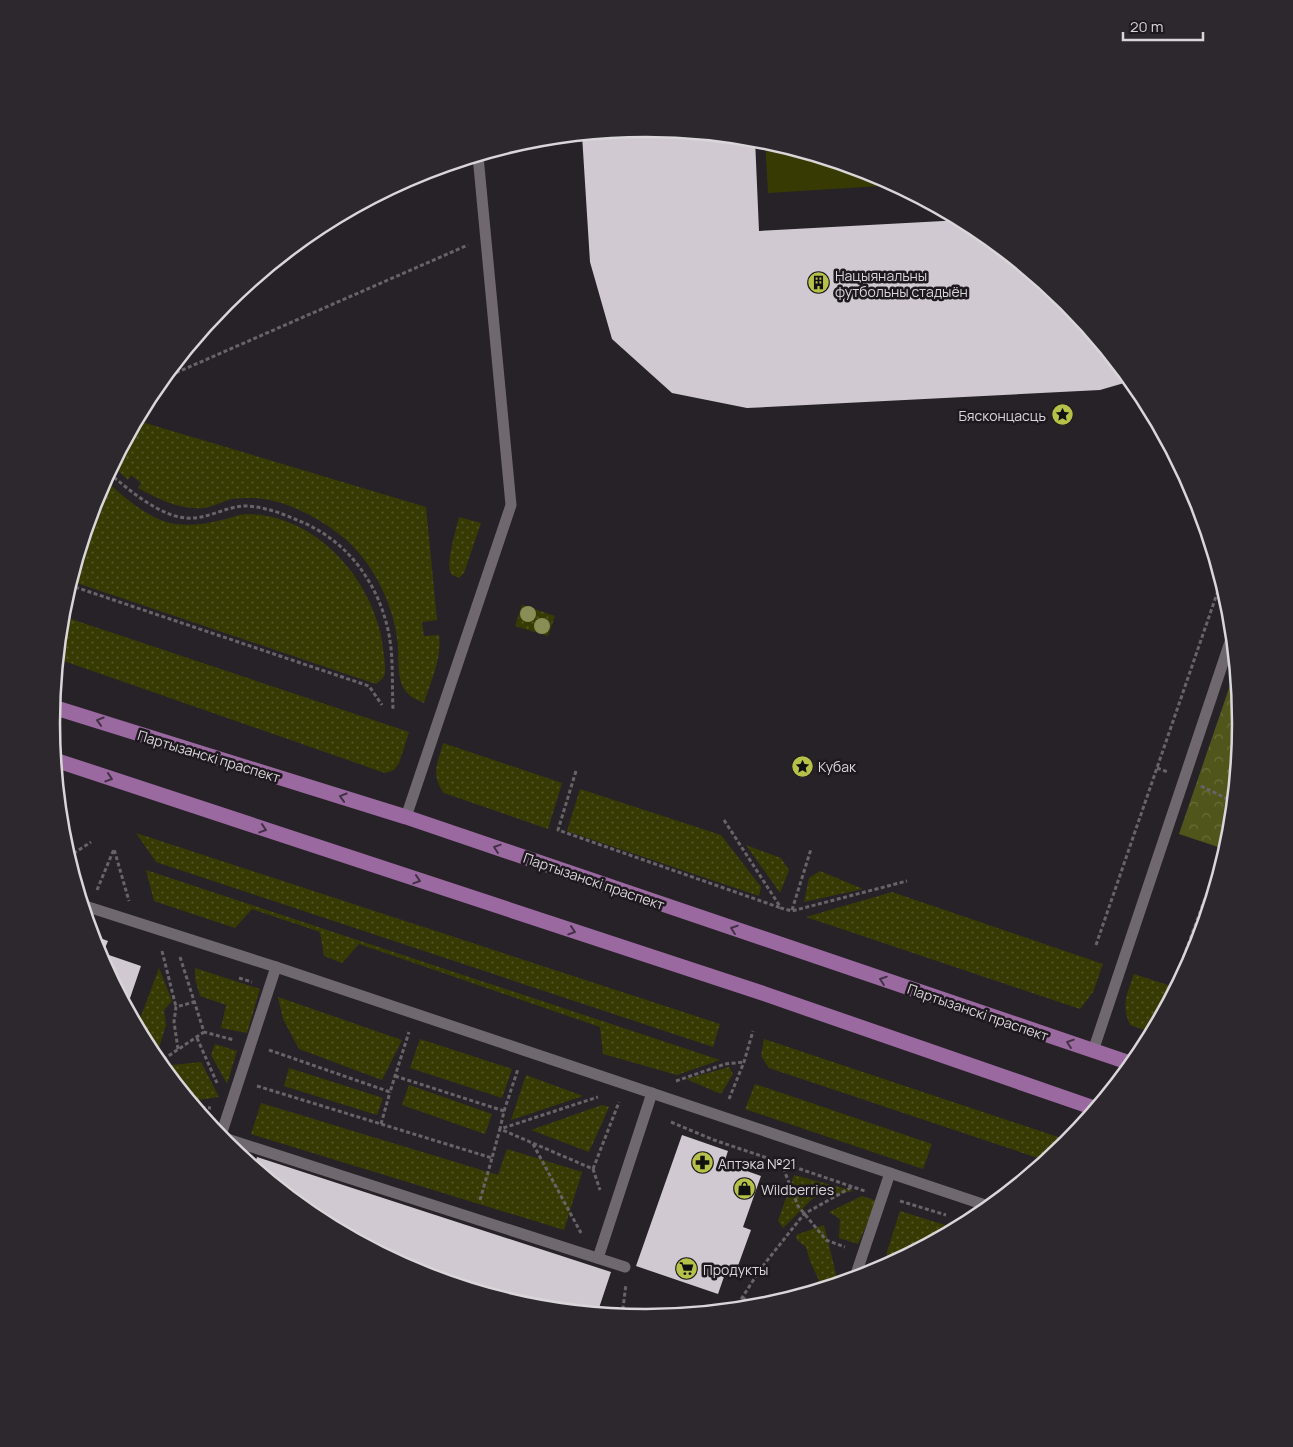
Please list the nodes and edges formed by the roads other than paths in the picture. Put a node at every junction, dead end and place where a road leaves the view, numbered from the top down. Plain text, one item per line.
1 (479, 162) edge
2 (1228, 648) edge
3 (60, 709) edge
4 (61, 762) edge
5 (406, 817) junction
6 (90, 907) edge
7 (276, 967) junction
8 (1093, 1051) junction
9 (1125, 1062) edge
10 (649, 1092) junction
11 (1091, 1106) edge
12 (224, 1129) edge
13 (238, 1143) edge
14 (890, 1173) junction
15 (982, 1204) edge
16 (596, 1257) junction
17 (625, 1267) road end
18 (857, 1270) edge

1 - 5 lane
2 - 8 lane
5 -> 3 main road, Партызанскі праспект
4 -> 11 main road
8 -> 5 main road, Партызанскі праспект
6 - 7 lane
7 - 10 lane
7 - 12 lane
8 - 9 main road, Партызанскі праспект
10 - 14 lane
10 - 16 lane
13 - 16 lane
14 - 15 lane
14 - 18 lane
16 - 17 lane

